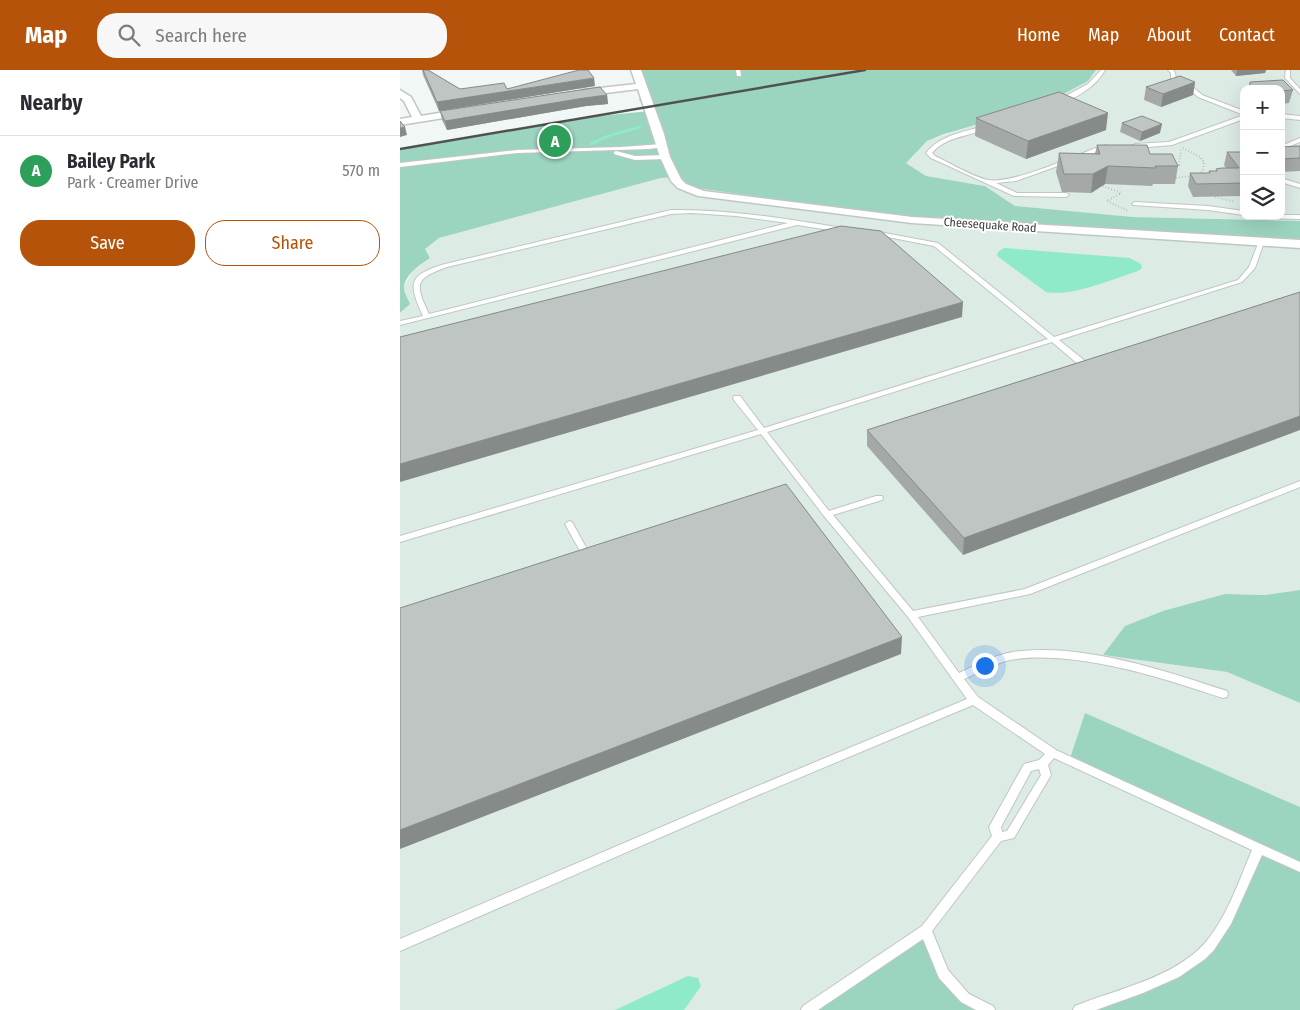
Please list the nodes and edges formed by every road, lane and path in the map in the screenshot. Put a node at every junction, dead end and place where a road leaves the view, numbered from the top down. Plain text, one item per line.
1 (636, 70) edge
2 (1103, 70) edge
3 (1170, 70) edge
4 (1288, 70) edge
5 (642, 86) junction
6 (1299, 90) edge
7 (400, 93) edge
8 (567, 95) edge
9 (1057, 102) edge
10 (474, 110) edge
11 (1240, 113) edge
12 (1285, 116) edge
13 (1240, 117) edge
14 (1300, 118) edge
15 (418, 119) junction
16 (400, 122) edge
17 (997, 124) edge
18 (1300, 140) edge
19 (662, 146) junction
20 (1115, 146) edge
21 (1131, 146) edge
22 (1285, 149) edge
23 (602, 150) junction
24 (665, 157) junction
25 (400, 165) edge
26 (1172, 168) edge
27 (1173, 174) edge
28 (1173, 178) junction
29 (1285, 181) edge
30 (989, 182) junction
31 (1176, 182) edge
32 (1300, 186) edge
33 (1066, 195) dead end
34 (1135, 204) dead end
35 (1240, 212) edge
36 (1285, 217) edge
37 (1300, 217) edge
38 (796, 223) junction
39 (851, 231) edge
40 (870, 233) edge
41 (1261, 242) junction
42 (1300, 244) edge
43 (427, 317) junction
44 (400, 323) edge
45 (1053, 340) junction
46 (1082, 363) edge
47 (737, 398) dead end
48 (762, 431) junction
49 (1300, 484) edge
50 (879, 498) dead end
51 (827, 514) junction
52 (569, 524) dead end
53 (400, 539) edge
54 (583, 549) edge
55 (911, 615) junction
56 (957, 678) junction
57 (1223, 694) dead end
58 (974, 700) junction
59 (1052, 753) junction
60 (1042, 764) junction
61 (998, 837) junction
62 (1259, 848) junction
63 (1300, 866) edge
64 (926, 930) junction
65 (400, 945) edge
66 (806, 1010) edge
67 (989, 1010) edge
68 (1080, 1010) edge

1 - 5 street
2 - 9 lane
3 - 11 lane
4 - 6 lane
5 - 8 street
5 - 19 street
7 - 15 street
10 - 15 street
12 - 14 lane
13 - 21 lane
15 - 16 street
17 - 30 lane
18 - 22 lane
19 - 23 lane
19 - 24 street
20 - 30 lane
23 - 24 lane
23 - 25 lane
24 - 41 street, Cheesequake Road
26 - 28 path
27 - 28 path
28 - 31 path
29 - 32 lane
30 - 33 lane
34 - 35 lane
36 - 37 lane
38 - 39 lane
38 - 43 lane
38 - 43 lane
40 - 45 lane
41 - 42 street, Cheesequake Road
41 - 45 lane
43 - 44 lane
45 - 46 lane
45 - 48 lane
47 - 48 lane
48 - 51 lane
48 - 53 lane
49 - 55 lane
50 - 51 lane
51 - 55 lane
52 - 54 lane
55 - 56 lane
56 - 57 lane
56 - 58 lane
58 - 59 lane
58 - 65 lane
59 - 60 lane
59 - 62 lane
60 - 61 lane
60 - 61 lane
61 - 64 lane
62 - 63 lane
62 - 68 lane
64 - 66 lane
64 - 67 lane

